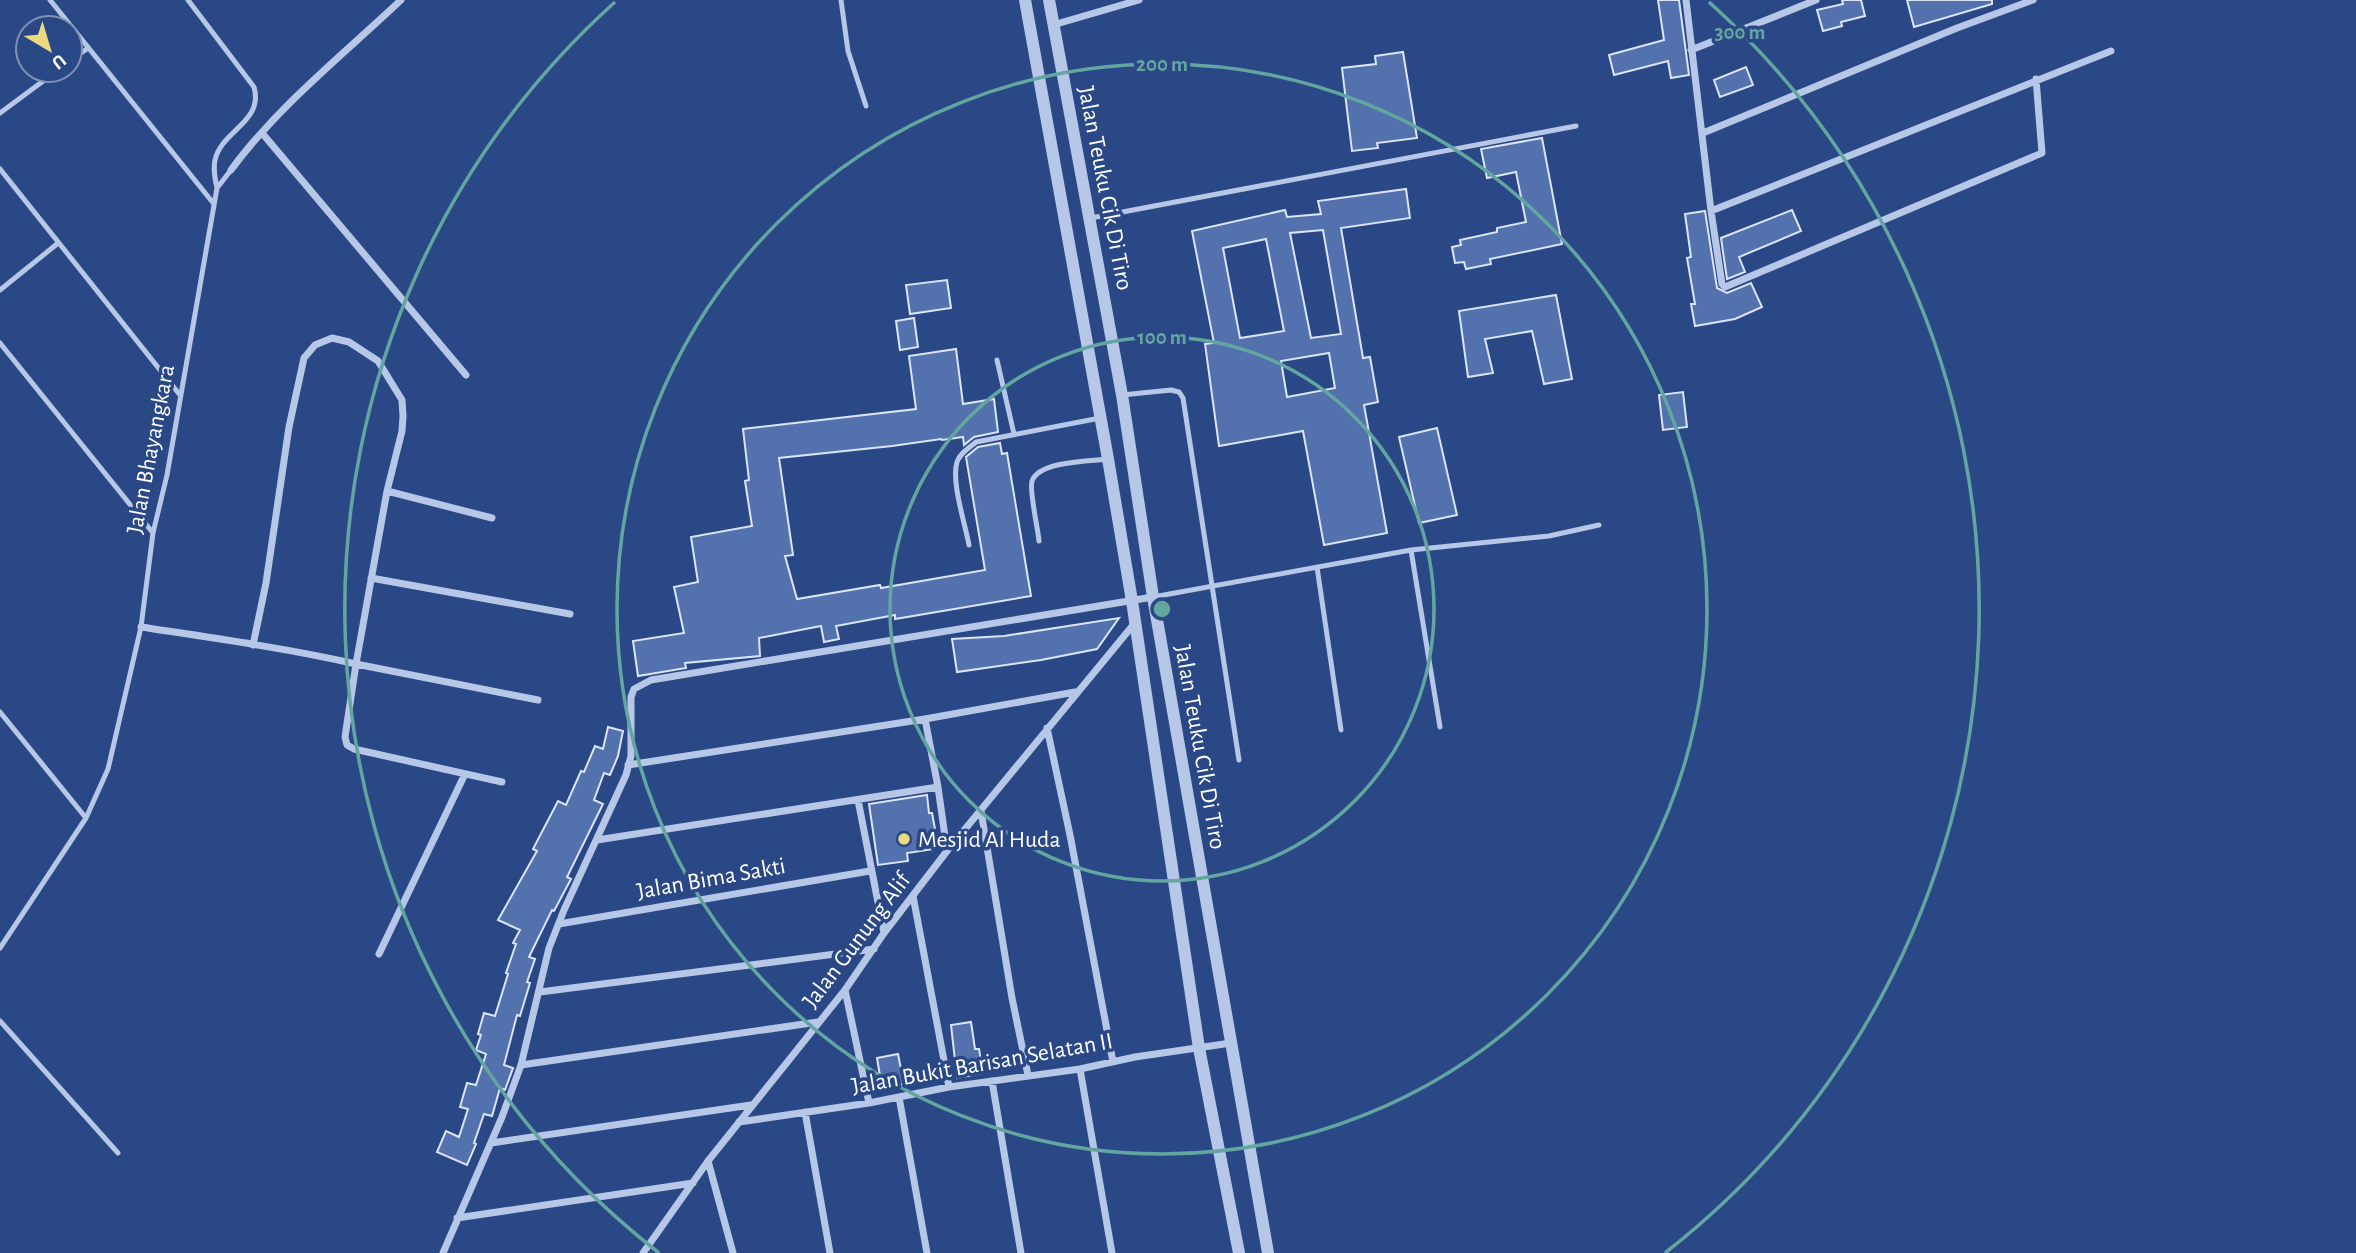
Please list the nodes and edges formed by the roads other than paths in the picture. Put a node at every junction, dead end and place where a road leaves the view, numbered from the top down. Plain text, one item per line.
1 (50, 0) edge
2 (188, 0) edge
3 (401, 0) edge
4 (841, 0) edge
5 (1025, 0) edge
6 (1049, 0) edge
7 (1139, 0) edge
8 (1686, 0) edge
9 (1816, 0) edge
10 (2033, 0) edge
11 (1053, 25) junction
12 (88, 48) junction
13 (1691, 50) junction
14 (84, 51) edge
15 (2111, 51) dead end
16 (2036, 79) junction
17 (39, 84) edge
18 (866, 106) dead end
19 (0, 113) edge
20 (1071, 116) junction
21 (1047, 122) junction
22 (1576, 126) dead end
23 (1703, 132) junction
24 (262, 133) junction
25 (0, 169) edge
26 (231, 170) joint
27 (217, 188) junction
28 (214, 204) junction
29 (1711, 211) junction
30 (1091, 218) junction
31 (57, 244) junction
32 (0, 290) edge
33 (0, 344) edge
34 (997, 360) dead end
35 (466, 376) dead end
36 (180, 395) junction
37 (1122, 395) junction
38 (1101, 418) junction
39 (1014, 434) junction
40 (1108, 459) junction
41 (387, 491) junction
42 (492, 518) dead end
43 (1598, 525) dead end
44 (153, 533) junction
45 (1039, 541) dead end
46 (969, 545) dead end
47 (1411, 550) junction
48 (1317, 567) junction
49 (371, 578) junction
50 (1211, 586) junction
51 (1153, 597) junction
52 (1132, 601) junction
53 (570, 614) dead end
54 (1135, 623) junction
55 (141, 627) junction
56 (254, 645) junction
57 (356, 664) junction
58 (1076, 692) junction
59 (538, 700) dead end
60 (0, 712) edge
61 (925, 719) junction
62 (1440, 727) dead end
63 (1046, 728) junction
64 (1341, 730) dead end
65 (1239, 760) dead end
66 (628, 765) junction
67 (464, 776) junction
68 (502, 782) dead end
69 (938, 787) junction
70 (858, 800) junction
71 (981, 811) junction
72 (86, 818) junction
73 (597, 840) junction
74 (947, 851) junction
75 (870, 871) junction
76 (913, 896) junction
77 (559, 923) junction
78 (884, 933) junction
79 (0, 948) edge
80 (874, 948) junction
81 (379, 954) dead end
82 (845, 990) junction
83 (540, 992) junction
84 (0, 1021) edge
85 (819, 1022) junction
86 (1231, 1043) junction
87 (1199, 1048) junction
88 (1113, 1062) junction
89 (521, 1065) junction
90 (1080, 1069) junction
91 (1028, 1076) junction
92 (992, 1081) junction
93 (949, 1087) junction
94 (899, 1097) junction
95 (869, 1103) junction
96 (751, 1105) junction
97 (805, 1112) junction
98 (739, 1122) junction
99 (491, 1143) junction
100 (118, 1153) dead end
101 (708, 1161) junction
102 (693, 1183) junction
103 (457, 1219) junction
104 (443, 1253) edge
105 (643, 1253) edge
106 (733, 1253) edge
107 (830, 1253) edge
108 (927, 1253) edge
109 (1021, 1253) edge
110 (1112, 1253) edge
111 (1239, 1253) edge
112 (1268, 1253) edge

1 - 12 lane
2 - 27 lane
3 - 24 street, Jalan Bhayangkara
4 - 18 lane
5 - 21 street, Jalan Teuku Cik Di Tiro
6 - 11 street, Jalan Teuku Cik Di Tiro
7 - 11 street
8 - 13 street
9 - 13 street
10 - 23 street
11 - 20 street, Jalan Teuku Cik Di Tiro
12 - 14 lane
12 - 28 lane
13 - 23 street
15 - 16 street
16 - 29 street
16 - 29 street
17 - 19 lane
20 - 21 street
20 - 30 street, Jalan Teuku Cik Di Tiro
21 - 38 street, Jalan Teuku Cik Di Tiro
22 - 30 lane
23 - 29 street
24 - 26 street, Jalan Bhayangkara
24 - 35 street
25 - 31 lane
26 - 27 lane, Jalan Bhayangkara
27 - 28 lane, Jalan Bhayangkara
28 - 36 lane, Jalan Bhayangkara
30 - 37 street, Jalan Teuku Cik Di Tiro
31 - 32 lane
31 - 36 lane
33 - 44 lane
34 - 39 lane
36 - 44 lane, Jalan Bhayangkara
37 - 50 lane
37 - 51 street, Jalan Teuku Cik Di Tiro
38 - 39 lane
38 - 40 street, Jalan Teuku Cik Di Tiro
39 - 46 lane
40 - 45 lane
40 - 52 street, Jalan Teuku Cik Di Tiro
41 - 42 street
41 - 49 street
41 - 56 street
43 - 47 lane
44 - 55 lane, Jalan Bhayangkara
47 - 48 lane
47 - 62 lane
48 - 50 lane
48 - 64 lane
49 - 53 street
49 - 57 street
50 - 51 lane
50 - 65 lane
51 - 52 street
51 - 86 street, Jalan Teuku Cik Di Tiro
52 - 54 street, Jalan Teuku Cik Di Tiro
52 - 66 street
54 - 58 street, Jalan Gunung Alif
54 - 87 street, Jalan Teuku Cik Di Tiro
55 - 56 street
55 - 72 lane, Jalan Bhayangkara
56 - 57 street
57 - 59 street
57 - 67 street
58 - 61 street
58 - 63 street, Jalan Gunung Alif
60 - 72 lane
61 - 66 street
61 - 69 street
63 - 71 street, Jalan Gunung Alif
63 - 88 street
66 - 73 street
67 - 68 street
67 - 81 street
69 - 70 street
69 - 74 street
70 - 73 street
70 - 75 street
71 - 74 street, Jalan Gunung Alif
71 - 91 street
72 - 79 lane, Jalan Bhayangkara
73 - 77 street
74 - 76 street, Jalan Gunung Alif
75 - 77 street, Jalan Bima Sakti
75 - 78 street
76 - 78 street, Jalan Gunung Alif
76 - 93 street
77 - 83 street
78 - 80 street, Jalan Gunung Alif
80 - 82 street, Jalan Gunung Alif
80 - 83 street
82 - 85 street, Jalan Gunung Alif
82 - 95 street
83 - 89 street
84 - 100 lane
85 - 89 street
85 - 96 street, Jalan Gunung Alif
86 - 87 street, Jalan Bukit Barisan Selatan II
86 - 112 street, Jalan Teuku Cik Di Tiro
87 - 88 street, Jalan Bukit Barisan Selatan II
87 - 111 street, Jalan Teuku Cik Di Tiro
88 - 90 street, Jalan Bukit Barisan Selatan II
89 - 99 street
90 - 91 street, Jalan Bukit Barisan Selatan II
90 - 110 street
91 - 92 street, Jalan Bukit Barisan Selatan II
92 - 93 street, Jalan Bukit Barisan Selatan II
92 - 109 street
93 - 94 street, Jalan Bukit Barisan Selatan II
94 - 95 street, Jalan Bukit Barisan Selatan II
94 - 108 street
95 - 97 street, Jalan Bukit Barisan Selatan II
96 - 98 street, Jalan Gunung Alif
96 - 99 street
97 - 98 street, Jalan Bukit Barisan Selatan II
97 - 107 street
98 - 101 street, Jalan Gunung Alif
99 - 103 street
101 - 102 street, Jalan Gunung Alif
101 - 106 street
102 - 103 street
102 - 105 street, Jalan Gunung Alif
103 - 104 street

